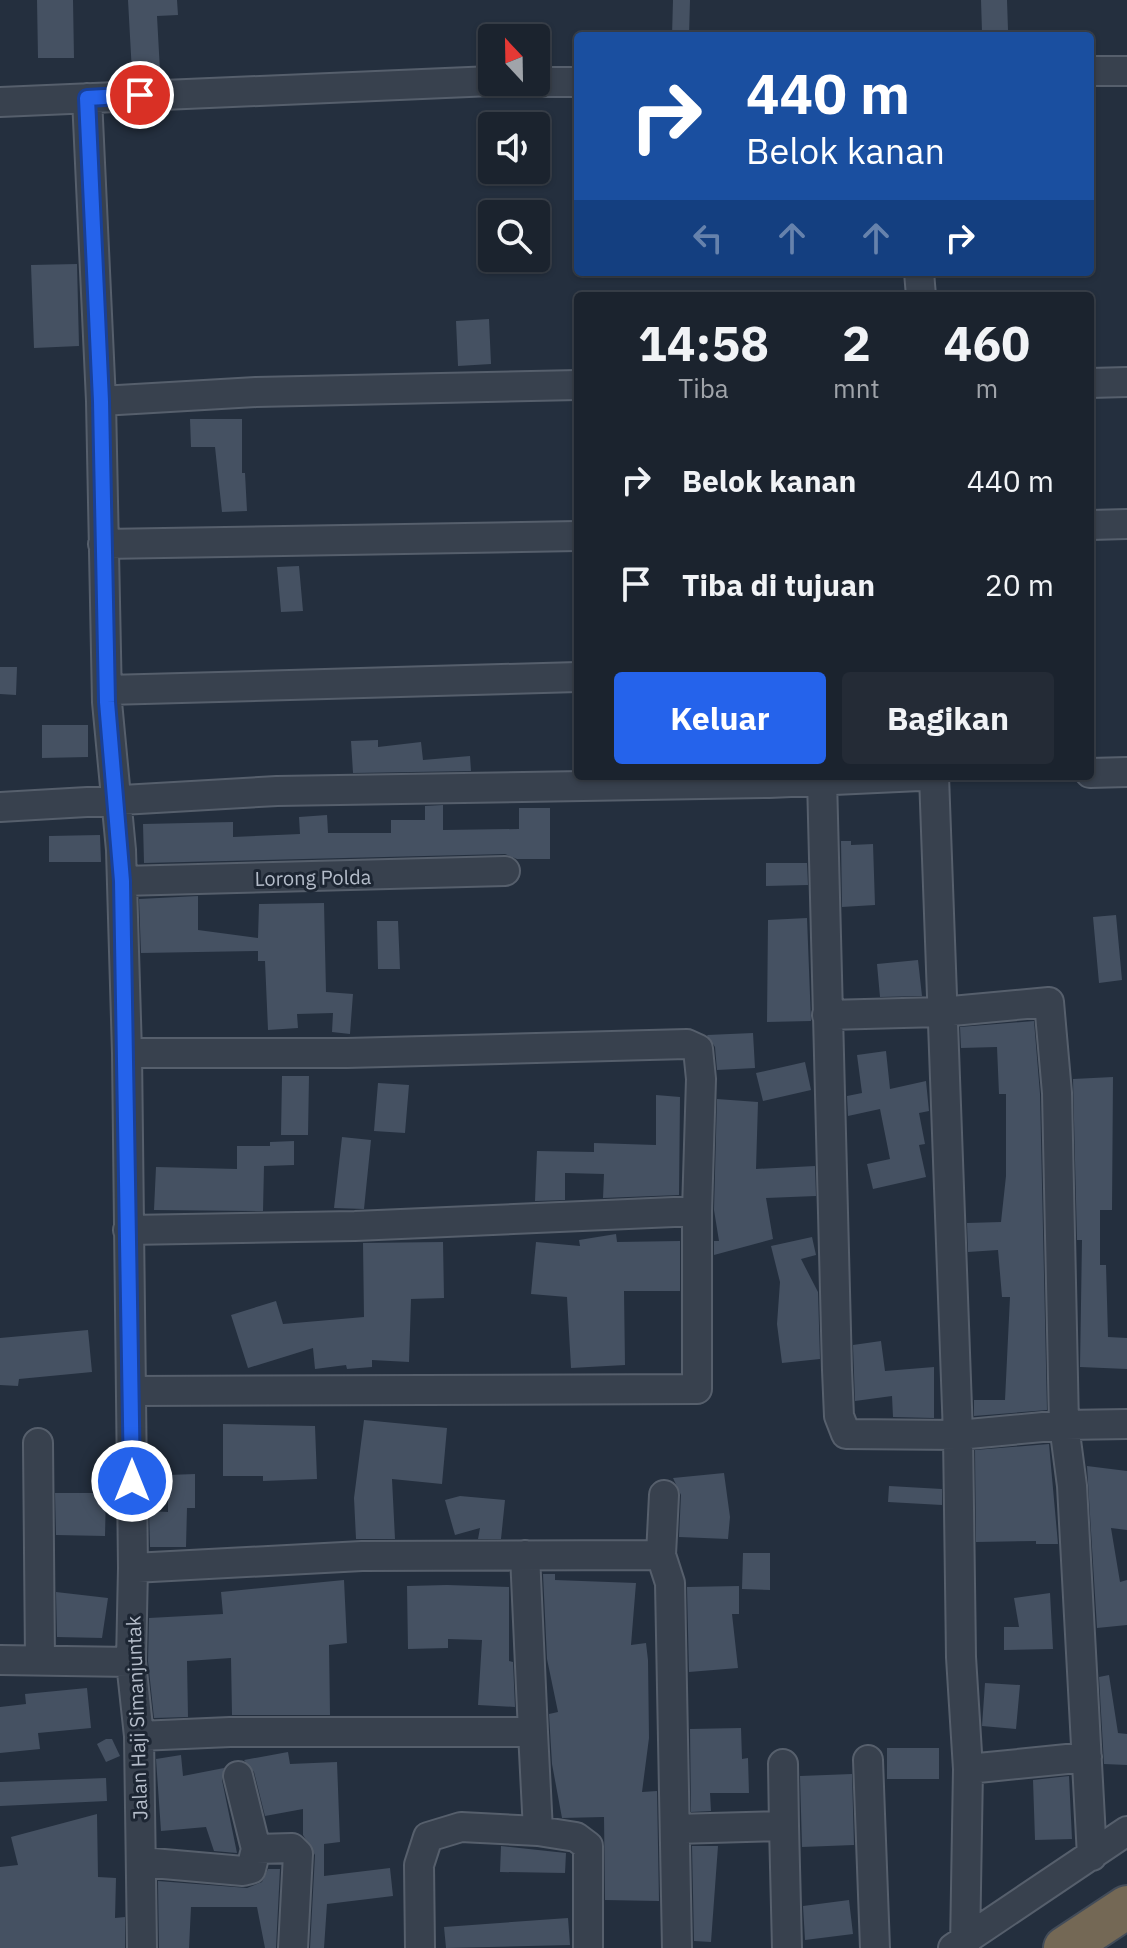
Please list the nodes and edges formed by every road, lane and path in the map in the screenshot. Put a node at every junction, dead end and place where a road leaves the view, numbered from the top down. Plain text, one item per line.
1 (1094, 71) edge
2 (1127, 71) edge
3 (478, 82) edge
4 (550, 82) edge
5 (574, 82) edge
6 (87, 98) junction
7 (0, 102) edge
8 (1127, 382) edge
9 (1094, 383) edge
10 (574, 385) edge
11 (101, 401) junction
12 (1127, 524) edge
13 (1094, 525) edge
14 (574, 536) edge
15 (103, 544) junction
16 (574, 677) edge
17 (107, 690) junction
18 (1127, 772) edge
19 (1094, 773) edge
20 (777, 780) edge
21 (822, 780) edge
22 (934, 780) edge
23 (118, 802) junction
24 (0, 807) edge
25 (505, 871) dead end
26 (122, 881) junction
27 (941, 1012) junction
28 (827, 1015) junction
29 (127, 1053) junction
30 (697, 1211) junction
31 (128, 1230) junction
32 (132, 1391) junction
33 (1127, 1424) edge
34 (1064, 1425) junction
35 (958, 1435) junction
36 (38, 1443) dead end
37 (664, 1495) dead end
38 (525, 1555) junction
39 (661, 1555) junction
40 (133, 1568) junction
41 (40, 1658) junction
42 (0, 1660) edge
43 (131, 1662) junction
44 (533, 1732) junction
45 (139, 1736) junction
46 (1087, 1757) junction
47 (868, 1760) dead end
48 (783, 1764) dead end
49 (968, 1769) junction
50 (238, 1776) dead end
51 (784, 1826) junction
52 (675, 1829) junction
53 (538, 1831) junction
54 (1127, 1831) edge
55 (256, 1849) junction
56 (1092, 1856) junction
57 (141, 1862) junction
58 (1127, 1907) edge
59 (960, 1945) edge
60 (142, 1948) edge
61 (293, 1948) edge
62 (420, 1948) edge
63 (588, 1948) edge
64 (677, 1948) edge
65 (787, 1948) edge
66 (875, 1948) edge
67 (1065, 1948) edge

1 - 2 street
3 - 6 street
4 - 5 street
6 - 7 street
6 - 11 street, Jalan Haji Simanjuntak
8 - 9 street
10 - 11 street
11 - 15 street, Jalan Haji Simanjuntak
12 - 13 street
14 - 15 street
15 - 17 street, Jalan Haji Simanjuntak
16 - 17 street
17 - 23 street, Jalan Haji Simanjuntak
18 - 19 street
20 - 23 street
21 - 28 street
22 - 27 street
23 - 24 street
23 - 26 street, Jalan Haji Simanjuntak
25 - 26 street, Lorong Polda
26 - 29 street, Jalan Haji Simanjuntak
27 - 28 street
27 - 34 street
27 - 35 street
28 - 35 street
29 - 30 street
29 - 31 street, Jalan Haji Simanjuntak
30 - 31 street
30 - 32 street
31 - 32 street, Jalan Haji Simanjuntak
32 - 40 street, Jalan Haji Simanjuntak
33 - 34 street
34 - 35 street
34 - 46 street
35 - 49 street
36 - 41 street
37 - 39 street
38 - 39 street
38 - 40 street
38 - 44 street
39 - 52 street
40 - 43 street, Jalan Haji Simanjuntak
41 - 42 street
41 - 43 street
43 - 45 street, Jalan Haji Simanjuntak
44 - 45 street
44 - 53 street
45 - 57 street, Jalan Haji Simanjuntak
46 - 49 street
46 - 56 street
47 - 66 street
48 - 51 street
49 - 59 street
50 - 55 street
51 - 52 street
51 - 65 street
52 - 64 street
53 - 62 street
53 - 63 street
54 - 56 street
55 - 57 street
55 - 61 street
56 - 59 street
57 - 60 street, Jalan Haji Simanjuntak
58 - 67 highway

